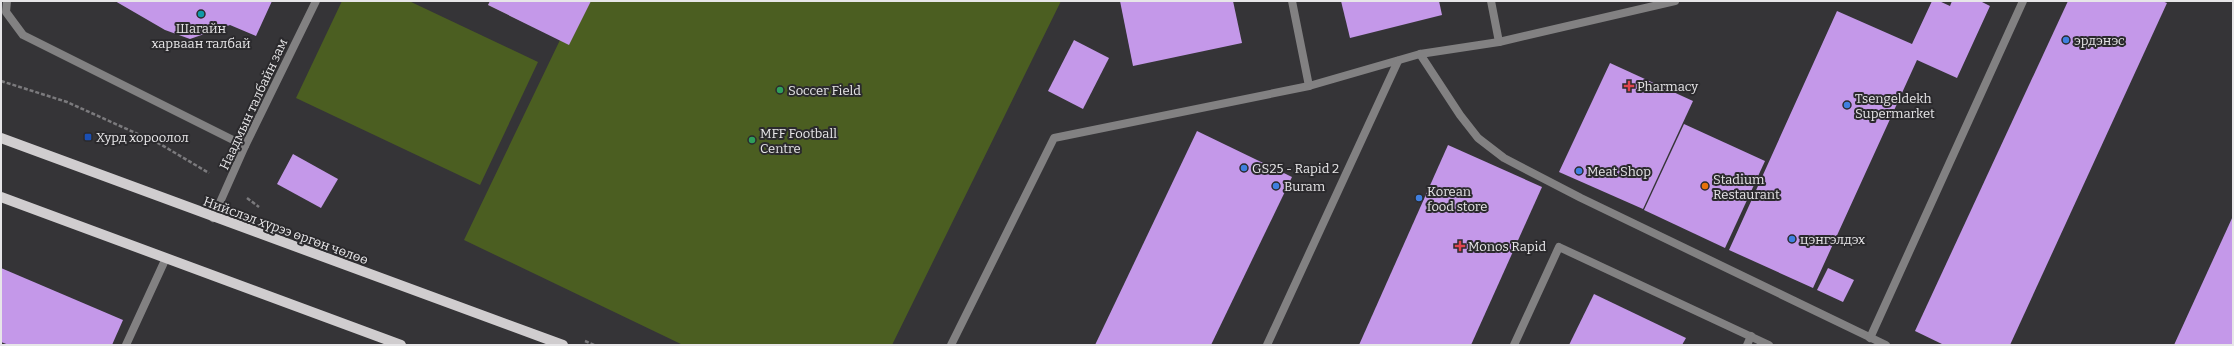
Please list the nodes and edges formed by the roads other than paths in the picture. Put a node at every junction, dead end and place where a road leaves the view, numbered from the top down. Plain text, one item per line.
1 (7, 1) edge
2 (316, 1) edge
3 (1292, 1) edge
4 (1491, 1) edge
5 (1675, 1) edge
6 (2022, 1) edge
7 (1499, 42) junction
8 (1420, 54) junction
9 (1398, 61) junction
10 (1309, 86) junction
11 (1, 138) edge
12 (245, 146) junction
13 (1, 197) edge
14 (214, 218) junction
15 (166, 258) junction
16 (1751, 336) junction
17 (1870, 338) junction
18 (126, 345) edge
19 (402, 345) edge
20 (563, 345) edge
21 (951, 345) edge
22 (1267, 345) edge
23 (1514, 345) edge
24 (1747, 345) edge
25 (1769, 345) edge
26 (1886, 345) edge

1 - 12 street
2 - 12 street, Наадмын талбайн зам
3 - 10 street
4 - 7 street
5 - 7 street
6 - 17 street
7 - 8 street
8 - 9 street
8 - 17 street
9 - 10 street
9 - 22 street
10 - 21 street
11 - 14 main road, Нийслэл хүрээ өргөн чөлөө
12 - 14 street, Наадмын талбайн зам
13 - 15 main road
14 - 20 main road, Нийслэл хүрээ өргөн чөлөө
15 - 18 street
15 - 19 main road
16 - 23 street
16 - 24 street
16 - 25 street
17 - 26 street

